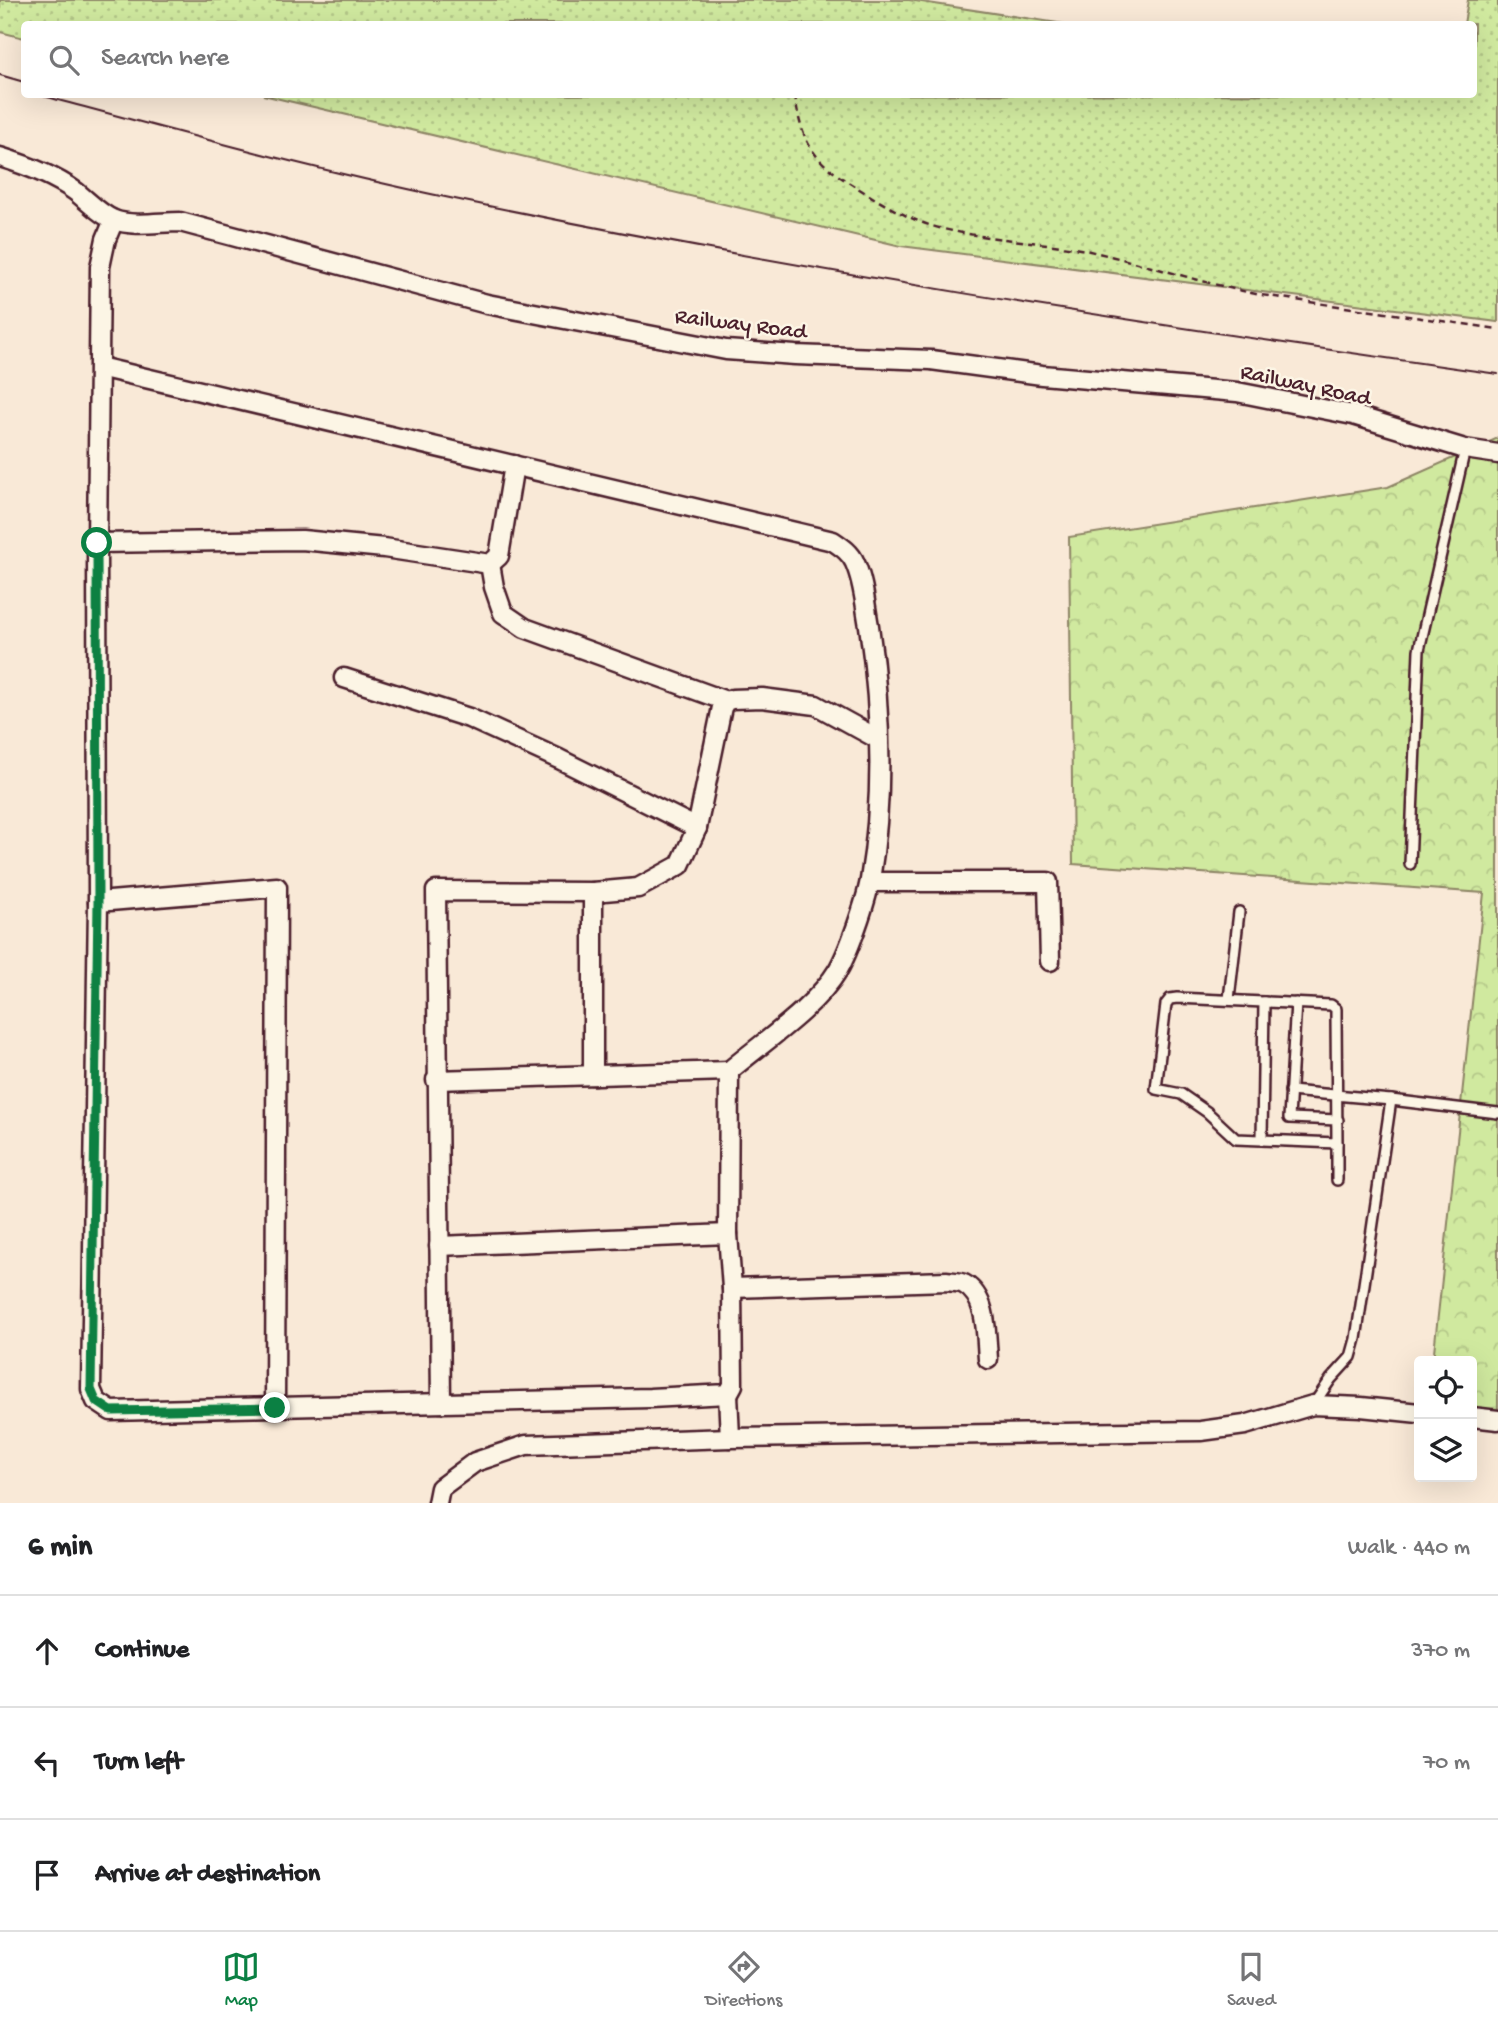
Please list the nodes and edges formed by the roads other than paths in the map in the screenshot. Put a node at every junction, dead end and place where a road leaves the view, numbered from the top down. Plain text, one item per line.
1 (0, 157) edge
2 (114, 220) junction
3 (99, 367) junction
4 (1465, 449) junction
5 (1498, 454) edge
6 (514, 465) junction
7 (97, 543) junction
8 (490, 564) junction
9 (344, 678) dead end
10 (726, 701) junction
11 (878, 739) junction
12 (697, 828) junction
13 (1410, 863) dead end
14 (870, 882) junction
15 (593, 892) junction
16 (98, 902) junction
17 (1239, 912) dead end
18 (1050, 961) dead end
19 (1229, 999) junction
20 (1264, 1002) junction
21 (1296, 1003) junction
22 (729, 1071) junction
23 (593, 1075) junction
24 (436, 1080) junction
25 (1290, 1091) junction
26 (1338, 1094) junction
27 (1391, 1100) junction
28 (1498, 1113) edge
29 (1338, 1120) junction
30 (1262, 1139) junction
31 (1337, 1143) junction
32 (1337, 1180) dead end
33 (729, 1234) junction
34 (439, 1246) junction
35 (732, 1288) junction
36 (988, 1359) dead end
37 (729, 1394) junction
38 (441, 1403) junction
39 (1313, 1405) junction
40 (275, 1408) junction
41 (1414, 1413) edge
42 (1477, 1418) edge
43 (1498, 1420) edge
44 (730, 1438) junction
45 (437, 1503) edge

1 - 2 street
2 - 3 street
2 - 4 street, Railway Road
3 - 6 street
3 - 7 street
4 - 5 street, Railway Road
4 - 13 lane
6 - 8 street
6 - 11 street
7 - 8 street
7 - 16 street
8 - 10 street
9 - 12 street
10 - 11 street
10 - 12 street
11 - 14 street
12 - 15 street
14 - 18 street
14 - 22 street
15 - 23 street
15 - 24 street
16 - 40 street
16 - 40 street
17 - 19 lane
19 - 20 lane
19 - 30 lane
20 - 21 lane
20 - 30 lane
21 - 25 lane
21 - 26 lane
22 - 23 street
22 - 33 street
23 - 24 street
24 - 34 street
25 - 26 lane
25 - 29 lane
26 - 27 lane
26 - 29 lane
27 - 28 lane
27 - 39 lane
29 - 31 lane
30 - 31 lane
31 - 32 lane
33 - 34 street
33 - 35 street
34 - 38 street
35 - 36 street
35 - 37 street
37 - 38 street
37 - 44 street
38 - 40 street
39 - 41 street
39 - 44 street
42 - 43 street
44 - 45 street

